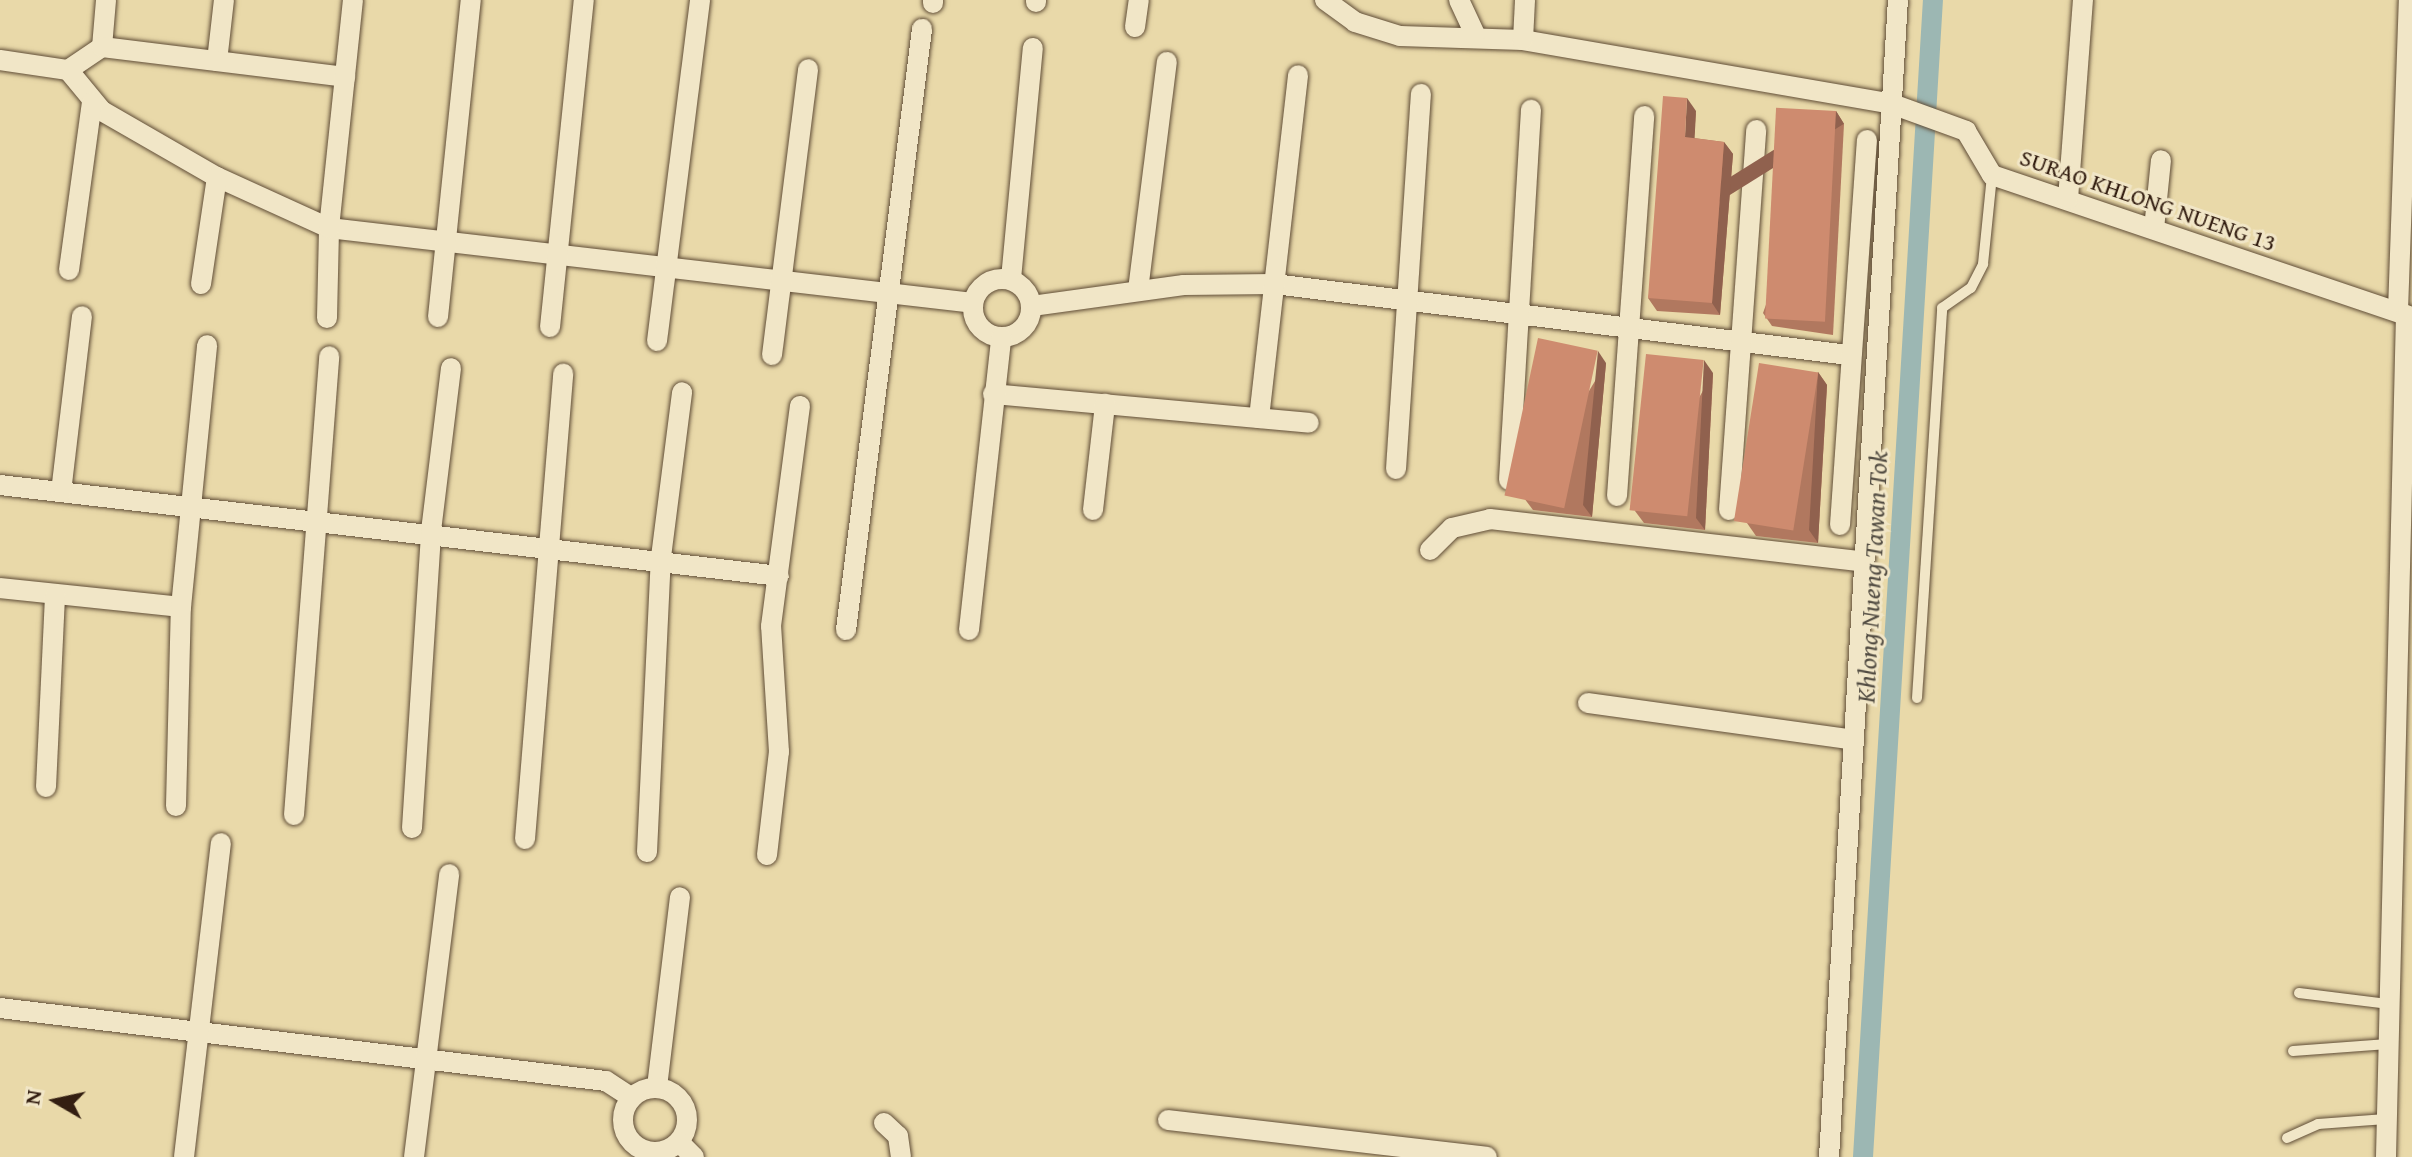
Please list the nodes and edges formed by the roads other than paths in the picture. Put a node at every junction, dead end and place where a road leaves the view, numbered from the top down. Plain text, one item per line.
1 (106, 0) edge
2 (224, 0) edge
3 (353, 0) edge
4 (471, 0) edge
5 (584, 0) edge
6 (700, 0) edge
7 (1139, 0) edge
8 (1325, 0) edge
9 (1459, 0) edge
10 (1525, 0) edge
11 (1898, 0) edge
12 (2083, 0) edge
13 (2409, 0) edge
14 (1135, 27) dead end
15 (922, 29) dead end
16 (1475, 35) junction
17 (1523, 40) junction
18 (102, 47) junction
19 (1033, 48) dead end
20 (0, 60) edge
21 (217, 61) junction
22 (1167, 62) dead end
23 (808, 69) dead end
24 (68, 70) junction
25 (1298, 75) dead end
26 (345, 77) junction
27 (1421, 94) dead end
28 (92, 103) junction
29 (1896, 106) junction
30 (1531, 110) dead end
31 (1644, 116) dead end
32 (1756, 130) dead end
33 (1867, 140) dead end
34 (2161, 160) dead end
35 (1992, 175) junction
36 (217, 177) junction
37 (2068, 199) junction
38 (329, 228) junction
39 (2154, 229) junction
40 (444, 242) junction
41 (556, 255) junction
42 (668, 268) junction
43 (69, 270) dead end
44 (1011, 279) junction
45 (779, 281) junction
46 (201, 284) dead end
47 (1274, 284) junction
48 (1138, 290) junction
49 (890, 293) junction
50 (1406, 302) junction
51 (973, 303) junction
52 (1032, 306) junction
53 (1518, 315) junction
54 (2405, 315) edge
55 (82, 316) dead end
56 (438, 317) dead end
57 (327, 318) dead end
58 (550, 327) dead end
59 (1628, 330) junction
60 (1001, 338) junction
61 (657, 341) dead end
62 (1740, 342) junction
63 (207, 345) dead end
64 (772, 355) dead end
65 (1849, 355) junction
66 (329, 356) dead end
67 (451, 368) dead end
68 (563, 374) dead end
69 (682, 392) dead end
70 (993, 394) junction
71 (1105, 404) junction
72 (800, 406) dead end
73 (1259, 418) junction
74 (1309, 423) dead end
75 (1396, 469) dead end
76 (1509, 480) dead end
77 (0, 485) edge
78 (61, 492) junction
79 (1617, 496) dead end
80 (190, 505) junction
81 (1093, 510) dead end
82 (1729, 510) dead end
83 (313, 519) junction
84 (1840, 525) dead end
85 (431, 531) junction
86 (546, 544) junction
87 (1430, 550) dead end
88 (661, 557) junction
89 (1861, 561) junction
90 (779, 576) junction
91 (0, 588) edge
92 (55, 595) junction
93 (181, 607) junction
94 (846, 630) dead end
95 (969, 630) dead end
96 (1917, 698) dead end
97 (1588, 703) dead end
98 (1853, 740) junction
99 (46, 787) dead end
100 (176, 806) dead end
101 (294, 815) dead end
102 (412, 828) dead end
103 (525, 839) dead end
104 (221, 843) dead end
105 (647, 852) dead end
106 (767, 855) dead end
107 (449, 874) dead end
108 (680, 897) dead end
109 (2299, 993) dead end
110 (2389, 1004) junction
111 (0, 1008) edge
112 (199, 1032) junction
113 (2388, 1044) junction
114 (2293, 1051) dead end
115 (426, 1058) junction
116 (657, 1087) junction
117 (631, 1097) junction
118 (2386, 1119) junction
119 (1168, 1120) dead end
120 (884, 1123) dead end
121 (2287, 1138) dead end
122 (679, 1142) junction
123 (648, 1155) edge
124 (184, 1157) edge
125 (414, 1157) edge
126 (694, 1157) edge
127 (901, 1157) edge
128 (1487, 1157) edge
129 (1829, 1157) edge
130 (2386, 1157) edge

1 - 18 street
2 - 21 street
3 - 26 street
4 - 40 street
5 - 41 street
6 - 42 street
7 - 14 street
8 - 16 street, SURAO KHLONG NUENG 13
9 - 16 street
10 - 17 street
11 - 29 street
12 - 37 street
13 - 54 street
15 - 49 street
16 - 17 street, SURAO KHLONG NUENG 13
17 - 29 street, SURAO KHLONG NUENG 13
18 - 21 street
18 - 24 street
19 - 44 street
20 - 24 street
21 - 26 street
22 - 48 street
23 - 45 street
24 - 28 street
25 - 47 street
26 - 38 street
27 - 50 street
28 - 36 street
28 - 43 street
29 - 35 street, SURAO KHLONG NUENG 13
29 - 89 street
30 - 53 street
31 - 59 street
32 - 62 street
33 - 65 street
34 - 39 street
35 - 37 street, SURAO KHLONG NUENG 13
35 - 96 lane
36 - 38 street
36 - 46 street
37 - 39 street, SURAO KHLONG NUENG 13
38 - 40 street
38 - 57 street
39 - 54 street, SURAO KHLONG NUENG 13
40 - 41 street
40 - 56 street
41 - 42 street
41 - 58 street
42 - 45 street
42 - 61 street
44 - 51 street
44 - 52 street
45 - 49 street
45 - 64 street
47 - 48 street
47 - 50 street
47 - 73 street
48 - 52 street
49 - 51 street
49 - 94 street
50 - 53 street
50 - 75 street
51 - 60 street
52 - 60 street
53 - 59 street
53 - 76 street
54 - 110 street
55 - 78 street
59 - 62 street
59 - 79 street
60 - 70 street
62 - 65 street
62 - 82 street
63 - 80 street
65 - 84 street
66 - 83 street
67 - 85 street
68 - 86 street
69 - 88 street
70 - 71 street
70 - 95 street
71 - 73 street
71 - 81 street
72 - 90 street
73 - 74 street
77 - 78 street
78 - 80 street
80 - 83 street
80 - 93 street
83 - 85 street
83 - 101 street
85 - 86 street
85 - 102 street
86 - 88 street
86 - 103 street
87 - 89 street
88 - 90 street
88 - 105 street
89 - 98 street
90 - 106 street
91 - 92 street
92 - 93 street
92 - 99 street
93 - 100 street
97 - 98 street
98 - 129 street
104 - 112 street
107 - 115 street
108 - 116 street
109 - 110 lane
110 - 113 street
111 - 112 street
112 - 115 street
112 - 124 street
113 - 114 lane
113 - 118 street
115 - 117 street
115 - 125 street
116 - 117 street
116 - 122 street
117 - 123 street
118 - 121 lane
118 - 130 street
119 - 128 street
120 - 127 street
122 - 123 street
122 - 126 street

